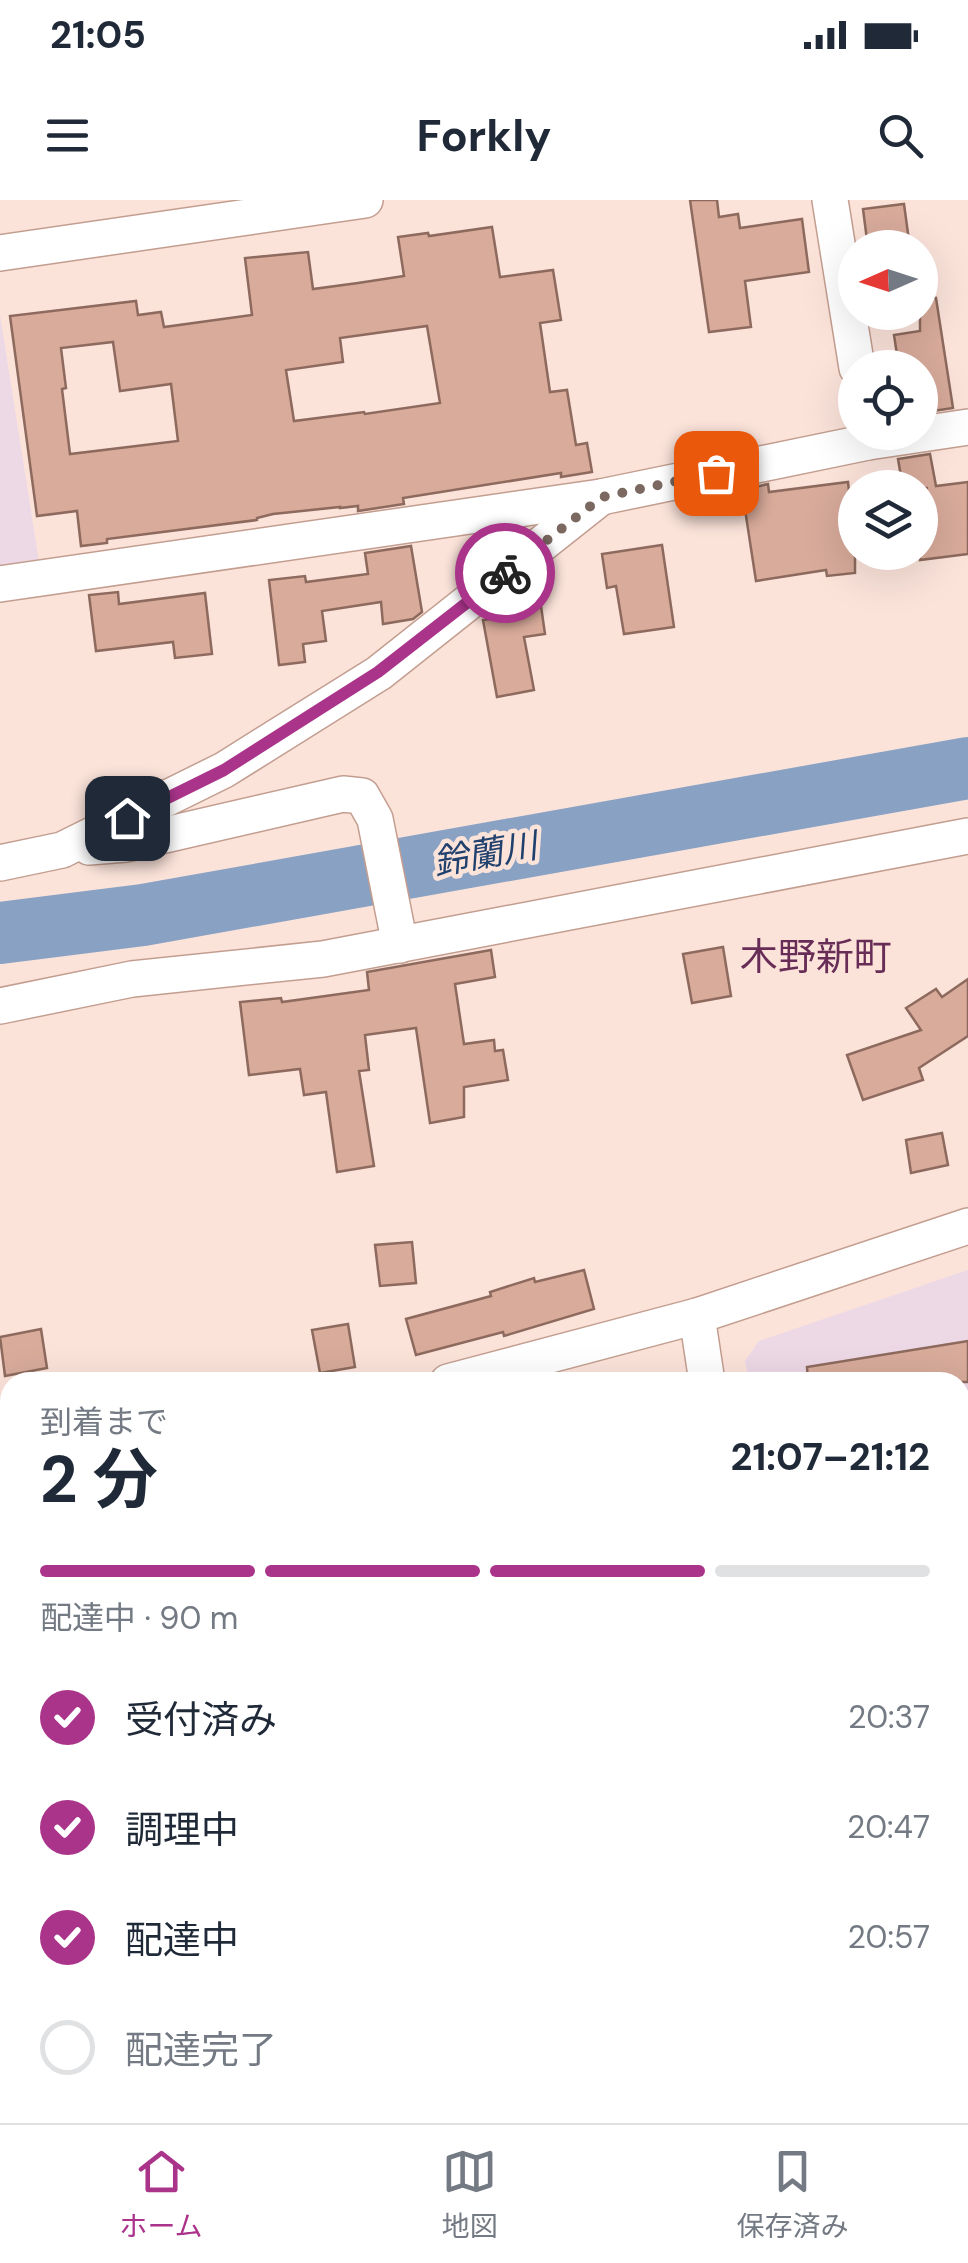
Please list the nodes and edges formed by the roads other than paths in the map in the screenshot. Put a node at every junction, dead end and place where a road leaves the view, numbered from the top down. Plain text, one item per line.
1 (365, 200) edge
2 (830, 200) edge
3 (174, 214) edge
4 (0, 253) edge
5 (854, 350) edge
6 (968, 427) edge
7 (938, 430) edge
8 (838, 444) edge
9 (602, 497) junction
10 (0, 584) edge
11 (968, 836) edge
12 (32, 854) edge
13 (0, 863) edge
14 (400, 945) junction
15 (0, 1006) edge
16 (968, 1226) edge
17 (697, 1316) junction
18 (486, 1372) edge
19 (705, 1372) edge

1 - 3 street
2 - 5 street
3 - 4 street
6 - 7 street
8 - 9 street
9 - 10 street
9 - 12 street
11 - 14 street
12 - 13 street
12 - 14 street
14 - 15 street
16 - 17 street
17 - 18 street
17 - 19 street

